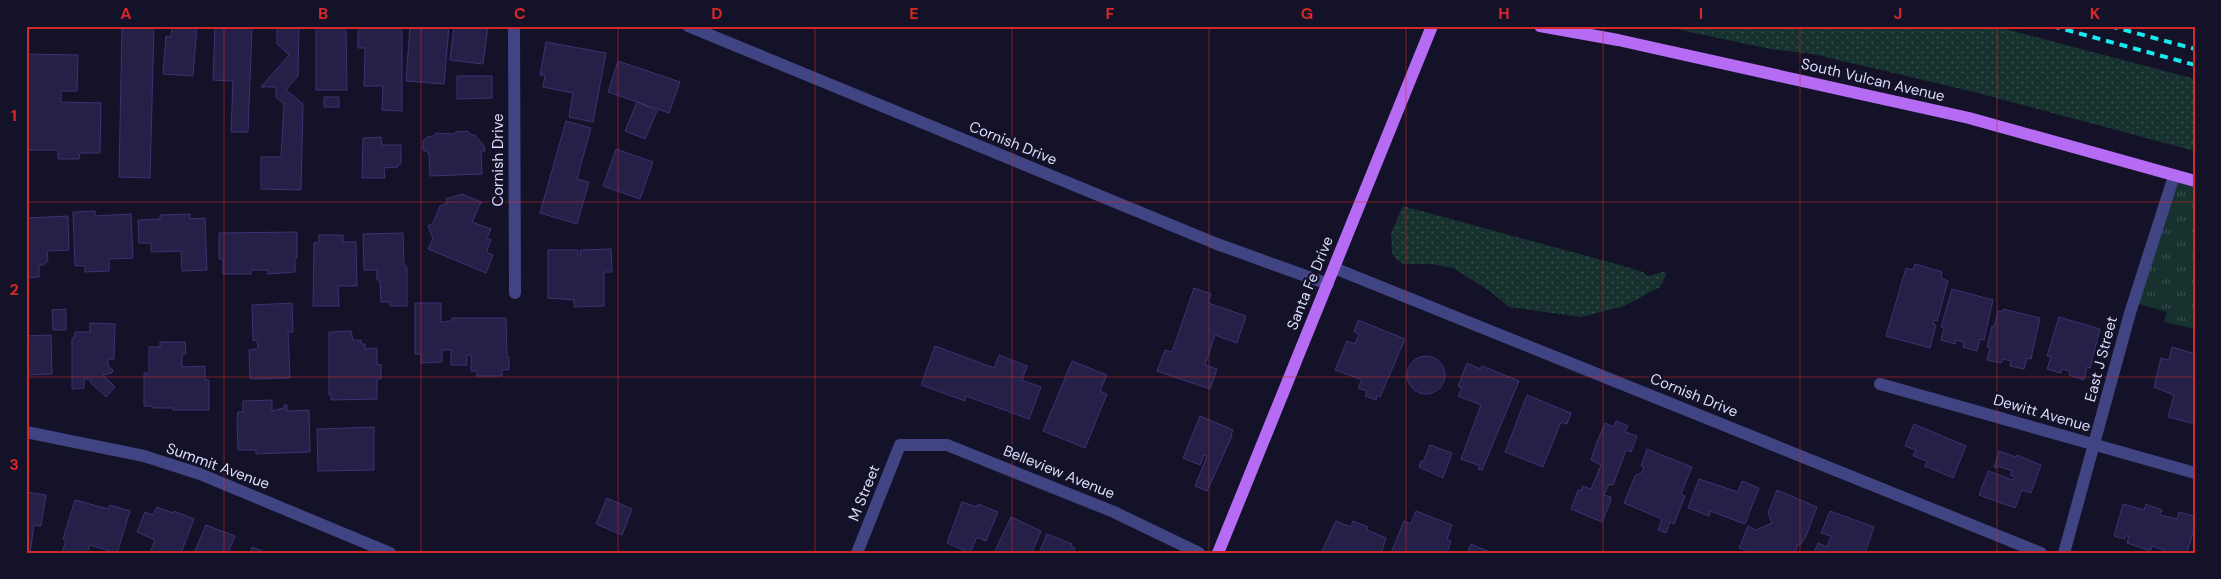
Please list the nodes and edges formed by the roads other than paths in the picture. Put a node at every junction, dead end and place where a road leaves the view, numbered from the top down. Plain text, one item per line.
1 (514, 26) edge
2 (688, 26) edge
3 (1432, 26) edge
4 (1540, 26) edge
5 (2174, 176) junction
6 (2195, 182) edge
7 (1334, 268) junction
8 (1328, 284) junction
9 (515, 293) dead end
10 (1880, 384) dead end
11 (26, 432) edge
12 (2094, 444) junction
13 (900, 445) joint
14 (2195, 473) edge
15 (390, 553) edge
16 (857, 553) edge
17 (1199, 553) edge
18 (1218, 553) edge
19 (2041, 553) edge
20 (2064, 553) edge

1 - 9 street, Cornish Drive
2 - 8 street, Cornish Drive
3 - 7 main road, Santa Fe Drive
4 - 5 main road, South Vulcan Avenue
5 - 6 main road, South Vulcan Avenue
5 - 12 street, East J Street
7 - 8 main road, Santa Fe Drive
7 - 19 street, Cornish Drive
8 - 18 main road, Santa Fe Drive
10 - 12 street, Dewitt Avenue
11 - 15 street, Summit Avenue
12 - 14 street, Dewitt Avenue
12 - 20 street, East J Street
13 - 16 street, M Street
13 - 17 street, Belleview Avenue

